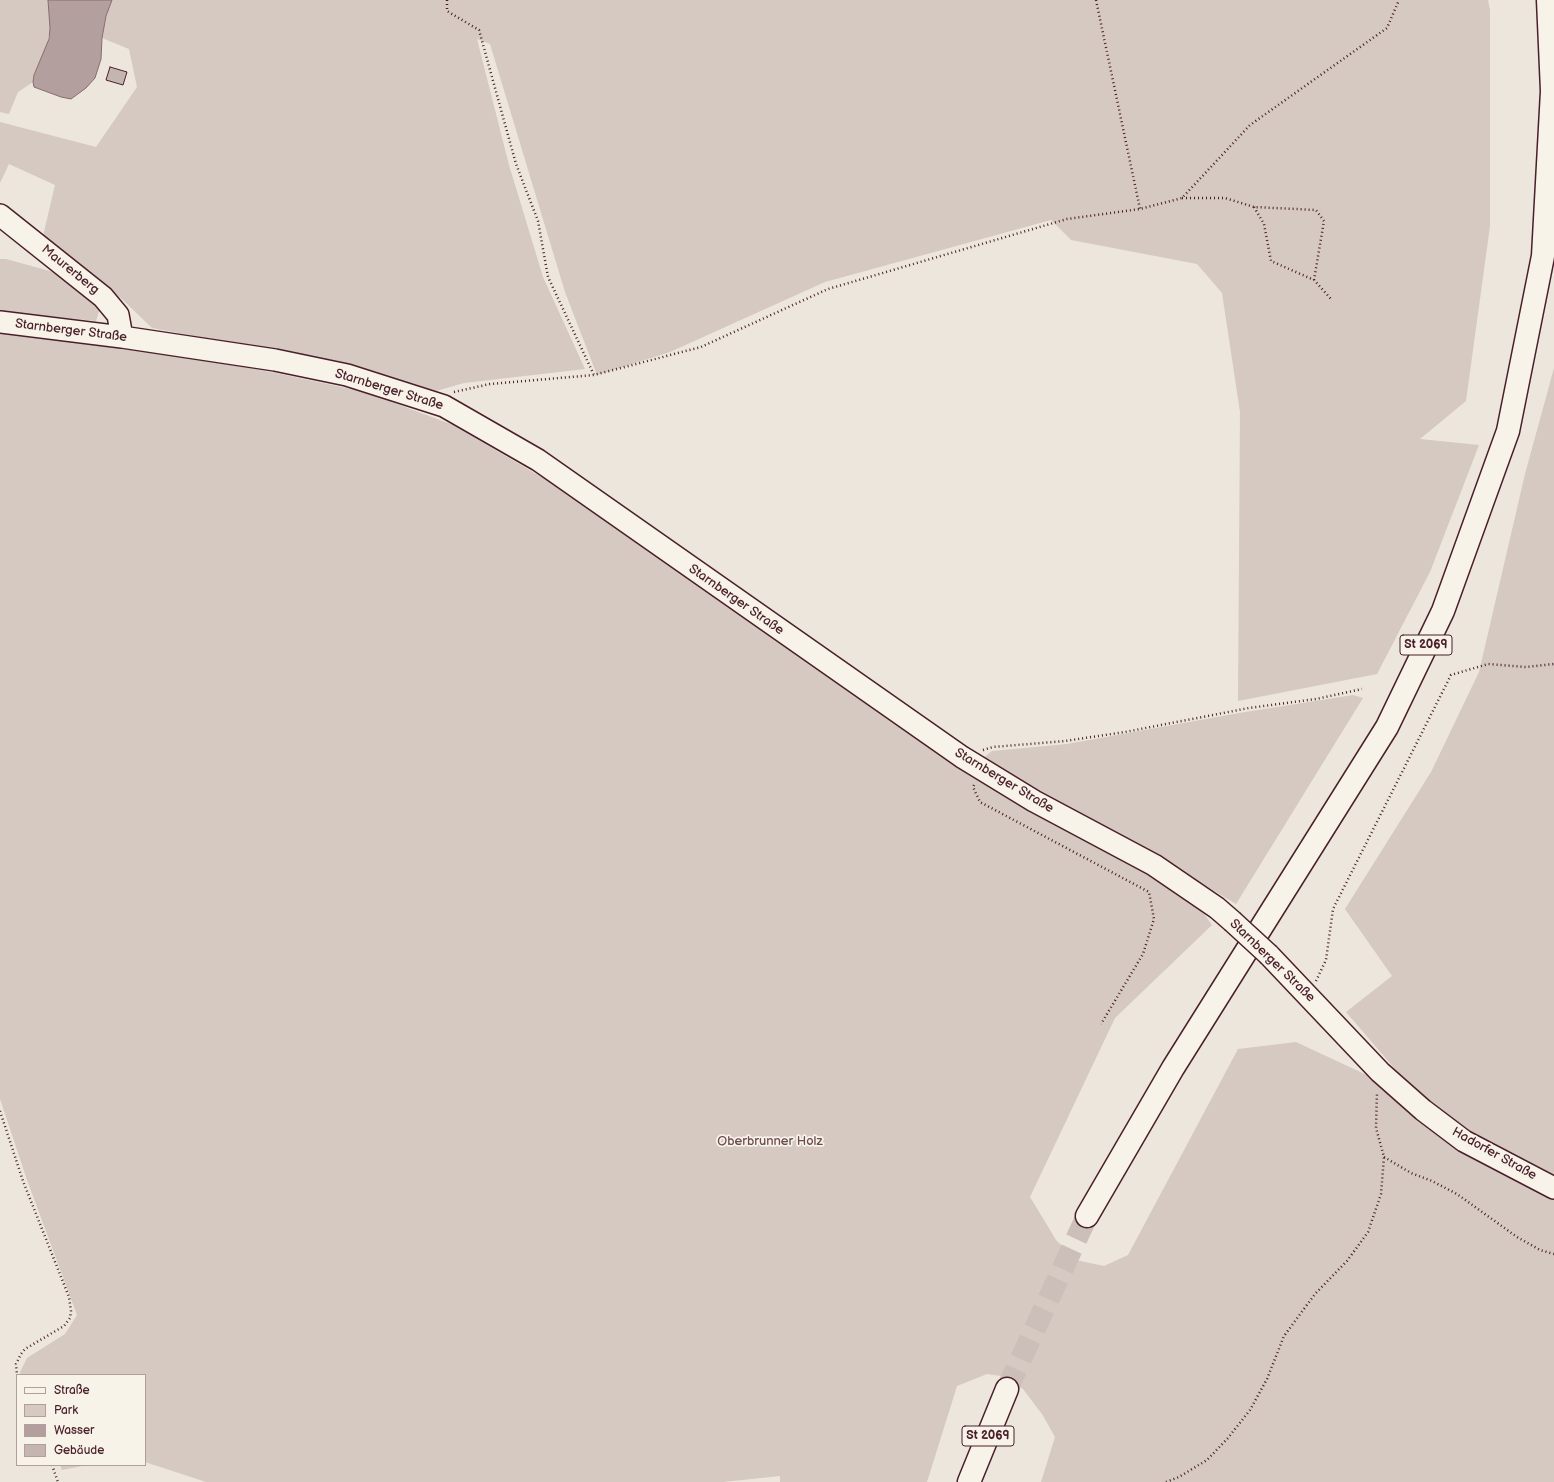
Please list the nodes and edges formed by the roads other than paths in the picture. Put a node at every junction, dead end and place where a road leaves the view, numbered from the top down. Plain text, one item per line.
1 (1548, 0) edge
2 (0, 215) edge
3 (0, 322) edge
4 (122, 337) junction
5 (1380, 1072) joint
6 (1554, 1188) edge
7 (1087, 1216) tunnel mouth
8 (1007, 1389) tunnel mouth
9 (969, 1482) edge

1 - 7 main road, St 2069
2 - 4 street, Maurerberg
3 - 4 street, Starnberger Straße
4 - 5 street, Starnberger Straße, bridge
5 - 6 street, Hadorfer Straße
8 - 9 main road, St 2069

